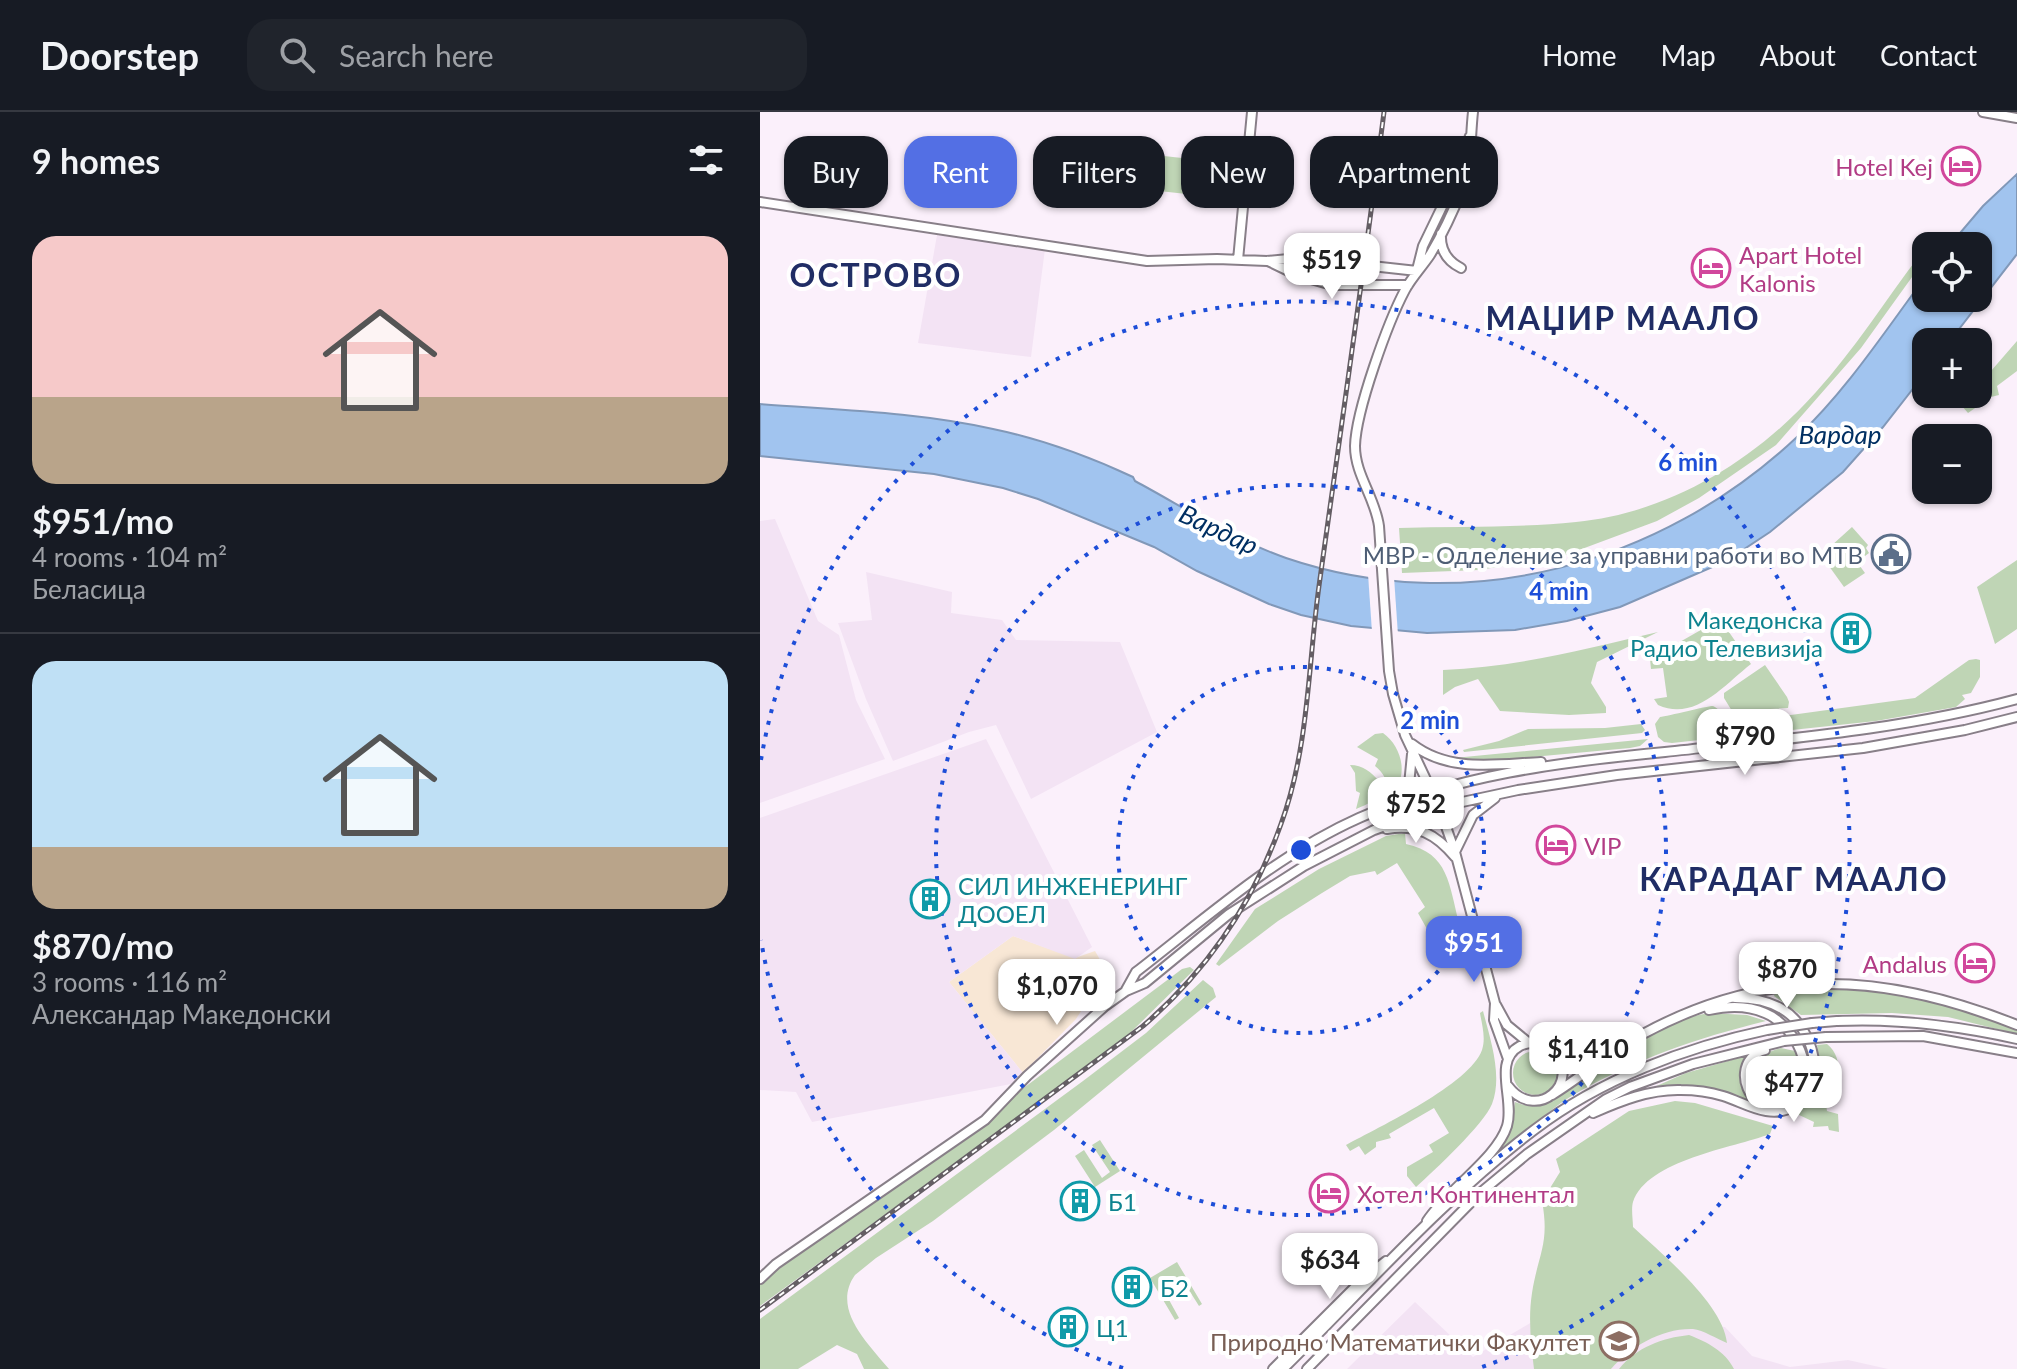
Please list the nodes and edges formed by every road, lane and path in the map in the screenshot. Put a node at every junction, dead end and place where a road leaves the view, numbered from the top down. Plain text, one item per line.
1 (1252, 112) edge
2 (1473, 112) edge
3 (1983, 112) edge
4 (2017, 118) edge
5 (1470, 136) edge
6 (760, 202) edge
7 (1441, 208) edge
8 (1452, 208) edge
9 (1442, 232) junction
10 (1238, 260) junction
11 (1267, 261) junction
12 (1461, 268) dead end
13 (1417, 271) junction
14 (1408, 285) junction
15 (2017, 699) edge
16 (2017, 717) edge
17 (1409, 742) junction
18 (1562, 763) junction
19 (1518, 790) junction
20 (1433, 792) junction
21 (1391, 807) junction
22 (1439, 807) junction
23 (1374, 830) junction
24 (1457, 856) junction
25 (1126, 991) junction
26 (1730, 997) junction
27 (1495, 1003) junction
28 (1692, 1012) junction
29 (2017, 1025) edge
30 (2017, 1039) edge
31 (1784, 1041) junction
32 (1627, 1042) junction
33 (1529, 1043) junction
34 (1553, 1050) junction
35 (2017, 1053) edge
36 (1508, 1059) junction
37 (1508, 1086) junction
38 (1552, 1095) junction
39 (1577, 1121) junction
40 (1424, 1228) junction
41 (1398, 1255) junction
42 (760, 1279) edge
43 (1273, 1369) edge
44 (1283, 1369) edge
45 (1307, 1369) edge

1 - 10 street
2 - 5 street
3 - 4 street
6 - 10 street
7 - 13 street
8 - 9 street
9 - 12 street
9 - 13 street
10 - 11 street
11 - 13 street
11 - 14 street
13 - 14 street
14 - 17 street
15 - 18 street
16 - 19 street
17 - 18 street
17 - 20 street
17 - 21 street
18 - 20 street
19 - 22 street
19 - 24 street
20 - 21 street
20 - 22 street
21 - 25 street
22 - 23 street
22 - 24 street
23 - 24 street
23 - 25 street
24 - 27 street
25 - 42 street
26 - 28 street
26 - 29 street
26 - 39 street
27 - 33 street
27 - 36 street
28 - 31 street
28 - 32 street
30 - 40 street, bridge
31 - 35 street, bridge
31 - 39 street
32 - 34 street
32 - 38 street
33 - 34 street
33 - 36 street
34 - 38 street
36 - 37 street
37 - 38 street
37 - 40 street
39 - 45 street
40 - 41 street
41 - 43 street
41 - 44 street

